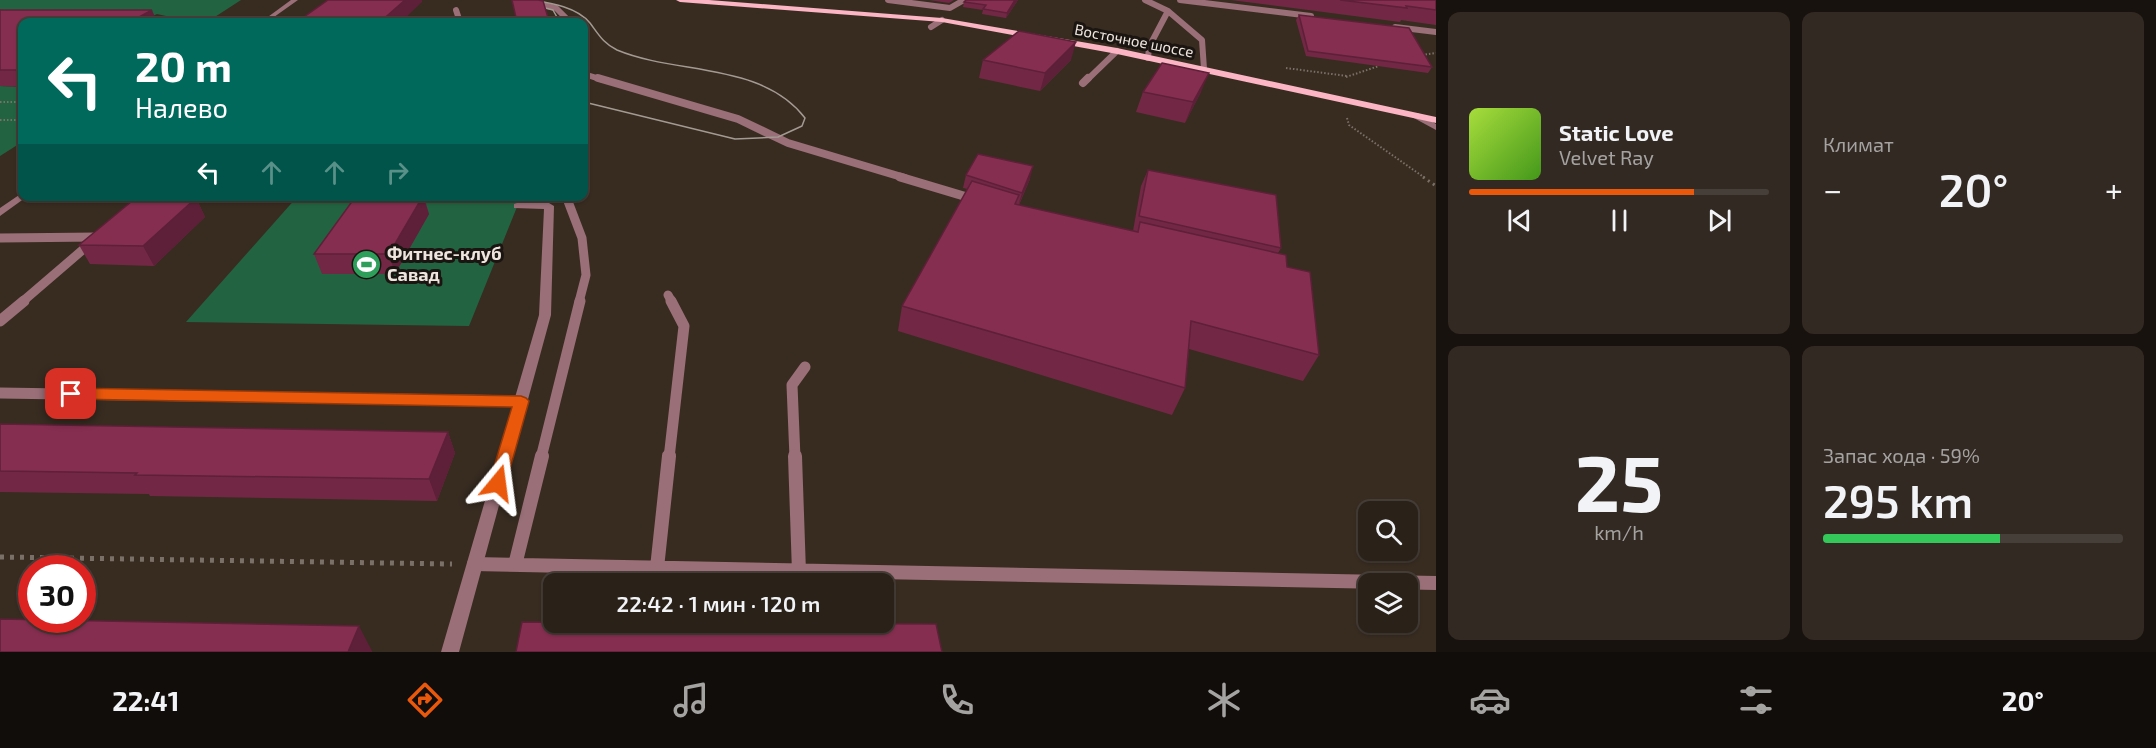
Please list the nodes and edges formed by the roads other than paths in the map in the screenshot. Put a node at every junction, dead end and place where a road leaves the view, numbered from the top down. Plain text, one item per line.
1 (295, 0) edge
2 (523, 0) edge
3 (680, 0) edge
4 (888, 0) edge
5 (964, 0) edge
6 (1146, 0) edge
7 (1179, 0) edge
8 (456, 10) dead end
9 (1168, 11) junction
10 (270, 18) edge
11 (459, 18) edge
12 (566, 18) edge
13 (1319, 18) edge
14 (942, 20) junction
15 (1389, 26) edge
16 (931, 27) dead end
17 (1436, 32) edge
18 (1117, 51) junction
19 (1148, 58) junction
20 (1204, 69) junction
21 (588, 75) edge
22 (1083, 83) dead end
23 (1415, 115) junction
24 (1436, 120) edge
25 (1436, 128) edge
26 (18, 199) edge
27 (568, 201) edge
28 (985, 203) edge
29 (517, 206) dead end
30 (0, 213) edge
31 (106, 229) edge
32 (98, 237) junction
33 (0, 238) edge
34 (668, 295) dead end
35 (0, 321) edge
36 (805, 367) dead end
37 (0, 393) edge
38 (521, 401) junction
39 (474, 564) junction
40 (515, 565) junction
41 (657, 568) junction
42 (800, 572) junction
43 (1436, 583) edge
44 (450, 652) edge

1 - 10 street
2 - 12 lane
3 - 14 main road, Восточное шоссе
4 - 5 lane
6 - 9 lane
7 - 13 lane
8 - 11 lane
9 - 19 lane
9 - 20 lane
14 - 16 lane
14 - 18 main road, Восточное шоссе
15 - 17 lane
18 - 19 main road, Восточное шоссе
18 - 22 lane
19 - 20 main road, Восточное шоссе
20 - 23 main road, Восточное шоссе
21 - 28 lane
23 - 24 main road, Восточное шоссе
23 - 25 street
26 - 30 street
27 - 40 lane
29 - 38 street
31 - 32 lane
32 - 33 lane
32 - 35 lane
34 - 41 lane
36 - 42 lane
37 - 38 lane
38 - 39 street
39 - 40 lane
39 - 44 street
40 - 41 lane
41 - 42 lane
42 - 43 lane

